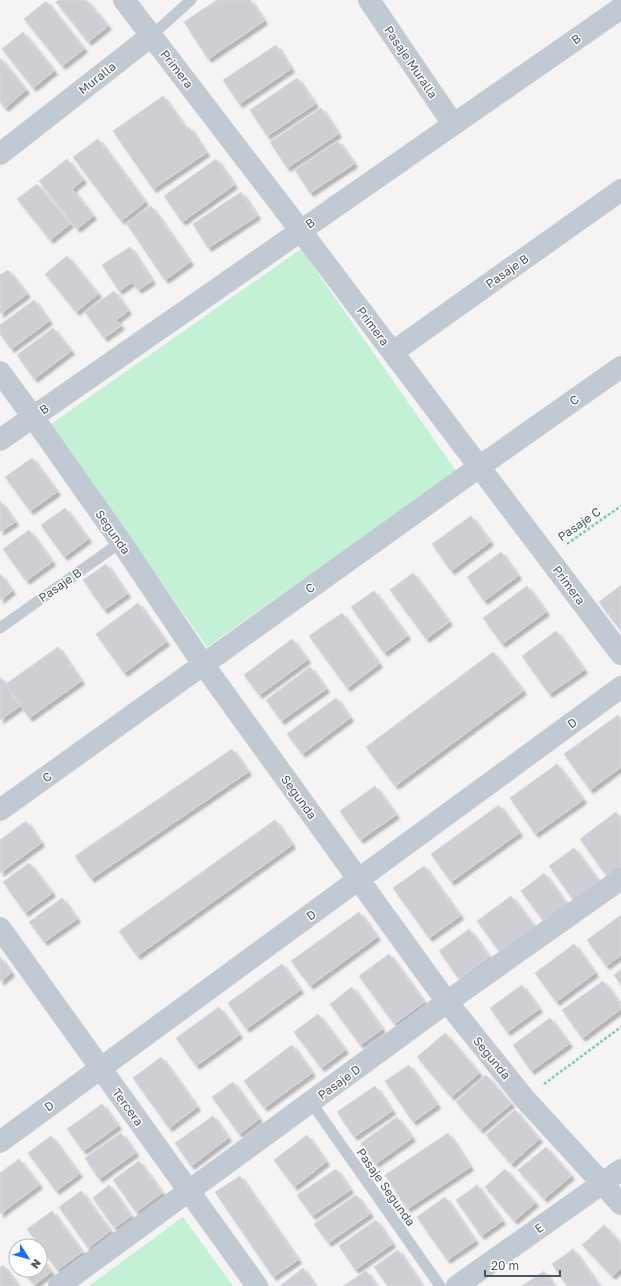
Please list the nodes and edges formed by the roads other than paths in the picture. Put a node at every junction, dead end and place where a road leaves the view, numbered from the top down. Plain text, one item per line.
1 (124, 0) edge
2 (191, 0) edge
3 (369, 0) edge
4 (621, 8) edge
5 (151, 36) junction
6 (453, 124) junction
7 (0, 154) edge
8 (621, 190) edge
9 (300, 230) junction
10 (392, 352) junction
11 (621, 367) edge
12 (0, 372) edge
13 (33, 417) junction
14 (0, 440) edge
15 (479, 467) junction
16 (121, 542) junction
17 (0, 628) edge
18 (621, 654) edge
19 (203, 664) junction
20 (621, 687) edge
21 (0, 810) edge
22 (621, 878) edge
23 (359, 879) junction
24 (0, 928) edge
25 (447, 1002) junction
26 (101, 1068) junction
27 (311, 1102) junction
28 (0, 1142) edge
29 (621, 1170) edge
30 (602, 1183) junction
31 (189, 1192) junction
32 (621, 1204) edge
33 (59, 1286) edge
34 (257, 1286) edge
35 (440, 1286) edge
36 (457, 1286) edge

1 - 5 street, Primera
2 - 5 lane, Muralla
3 - 6 street, Pasaje Muralla
4 - 6 street, B
5 - 7 street, Muralla
5 - 9 street, Primera
6 - 9 street, B
8 - 10 street, Pasaje B
9 - 10 street, Primera
9 - 13 street, B
10 - 15 street, Primera
11 - 15 street, C
12 - 13 street, Segunda
13 - 14 street, B
13 - 16 street, Segunda
15 - 18 street, Primera
15 - 19 street, C
16 - 17 lane, Pasaje B
16 - 19 street, Segunda
19 - 21 street, C
19 - 23 street, Segunda
20 - 23 street, D
22 - 25 street, Pasaje D
23 - 25 street, Segunda
23 - 26 street, D
24 - 26 street, Tercera
25 - 27 street, Pasaje D
25 - 30 street, Segunda
26 - 28 street, D
26 - 31 street, Tercera
27 - 31 street, Pasaje D
27 - 35 lane, Pasaje Segunda
29 - 30 street, E
30 - 32 street, Segunda
30 - 36 street, E
31 - 33 street, Pasaje D
31 - 34 street, Tercera

